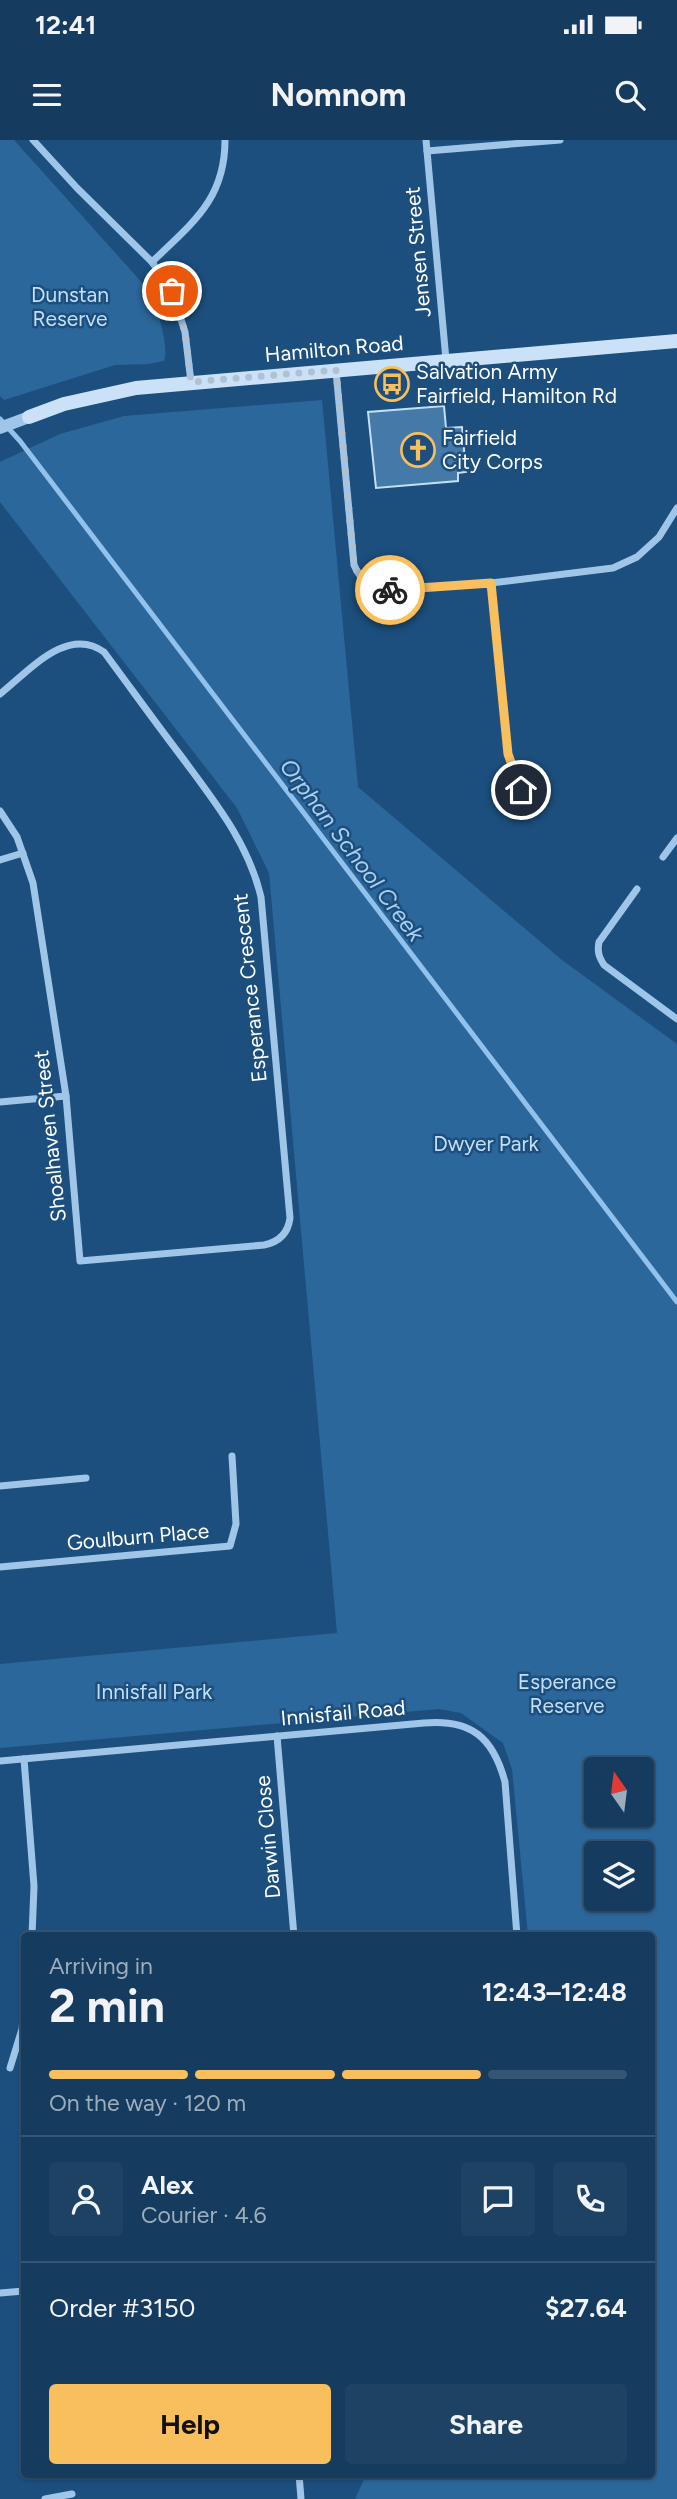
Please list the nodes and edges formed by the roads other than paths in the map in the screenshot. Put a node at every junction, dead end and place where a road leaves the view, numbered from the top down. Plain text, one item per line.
1 (33, 140) edge
2 (225, 140) edge
3 (426, 140) edge
4 (560, 140) edge
5 (427, 151) junction
6 (152, 262) junction
7 (677, 341) edge
8 (446, 360) junction
9 (336, 370) junction
10 (191, 382) junction
11 (29, 417) joint
12 (0, 428) edge
13 (677, 508) edge
14 (491, 583) junction
15 (0, 694) edge
16 (521, 790) dead end
17 (0, 811) edge
18 (677, 838) edge
19 (23, 853) junction
20 (663, 857) dead end
21 (0, 860) edge
22 (637, 889) dead end
23 (677, 1019) edge
24 (66, 1096) junction
25 (0, 1102) edge
26 (283, 1236) joint
27 (232, 1456) dead end
28 (86, 1478) dead end
29 (0, 1486) edge
30 (0, 1567) edge
31 (277, 1736) junction
32 (24, 1759) junction
33 (0, 1761) edge
34 (32, 1932) edge
35 (294, 1932) edge
36 (517, 1932) edge
37 (21, 2032) edge
38 (10, 2068) dead end
39 (21, 2291) edge
40 (0, 2293) edge
41 (299, 2478) edge
42 (72, 2494) dead end
43 (45, 2499) edge
44 (301, 2499) edge

1 - 6 street
2 - 6 street
3 - 5 street, Jensen Street
4 - 5 street
5 - 8 street, Jensen Street
6 - 10 street
7 - 8 main road, Hamilton Road
8 - 9 main road, Hamilton Road
9 - 10 main road, Hamilton Road
9 - 14 street
10 - 11 main road, Hamilton Road
11 - 12 street, Hamilton Road
13 - 14 street
14 - 16 street
15 - 26 street, Esperance Crescent
17 - 19 street, Shoalhaven Street
18 - 20 street
19 - 21 street
19 - 24 street, Shoalhaven Street
22 - 23 street
24 - 25 street
24 - 26 street, Shoalhaven Street
27 - 30 street, Goulburn Place
28 - 29 street
31 - 32 street, Innisfail Road
31 - 35 street, Darwin Close
31 - 36 street, Innisfail Road
32 - 33 street, Innisfail Road
32 - 34 street
37 - 38 street
39 - 40 street
41 - 44 street
42 - 43 street

